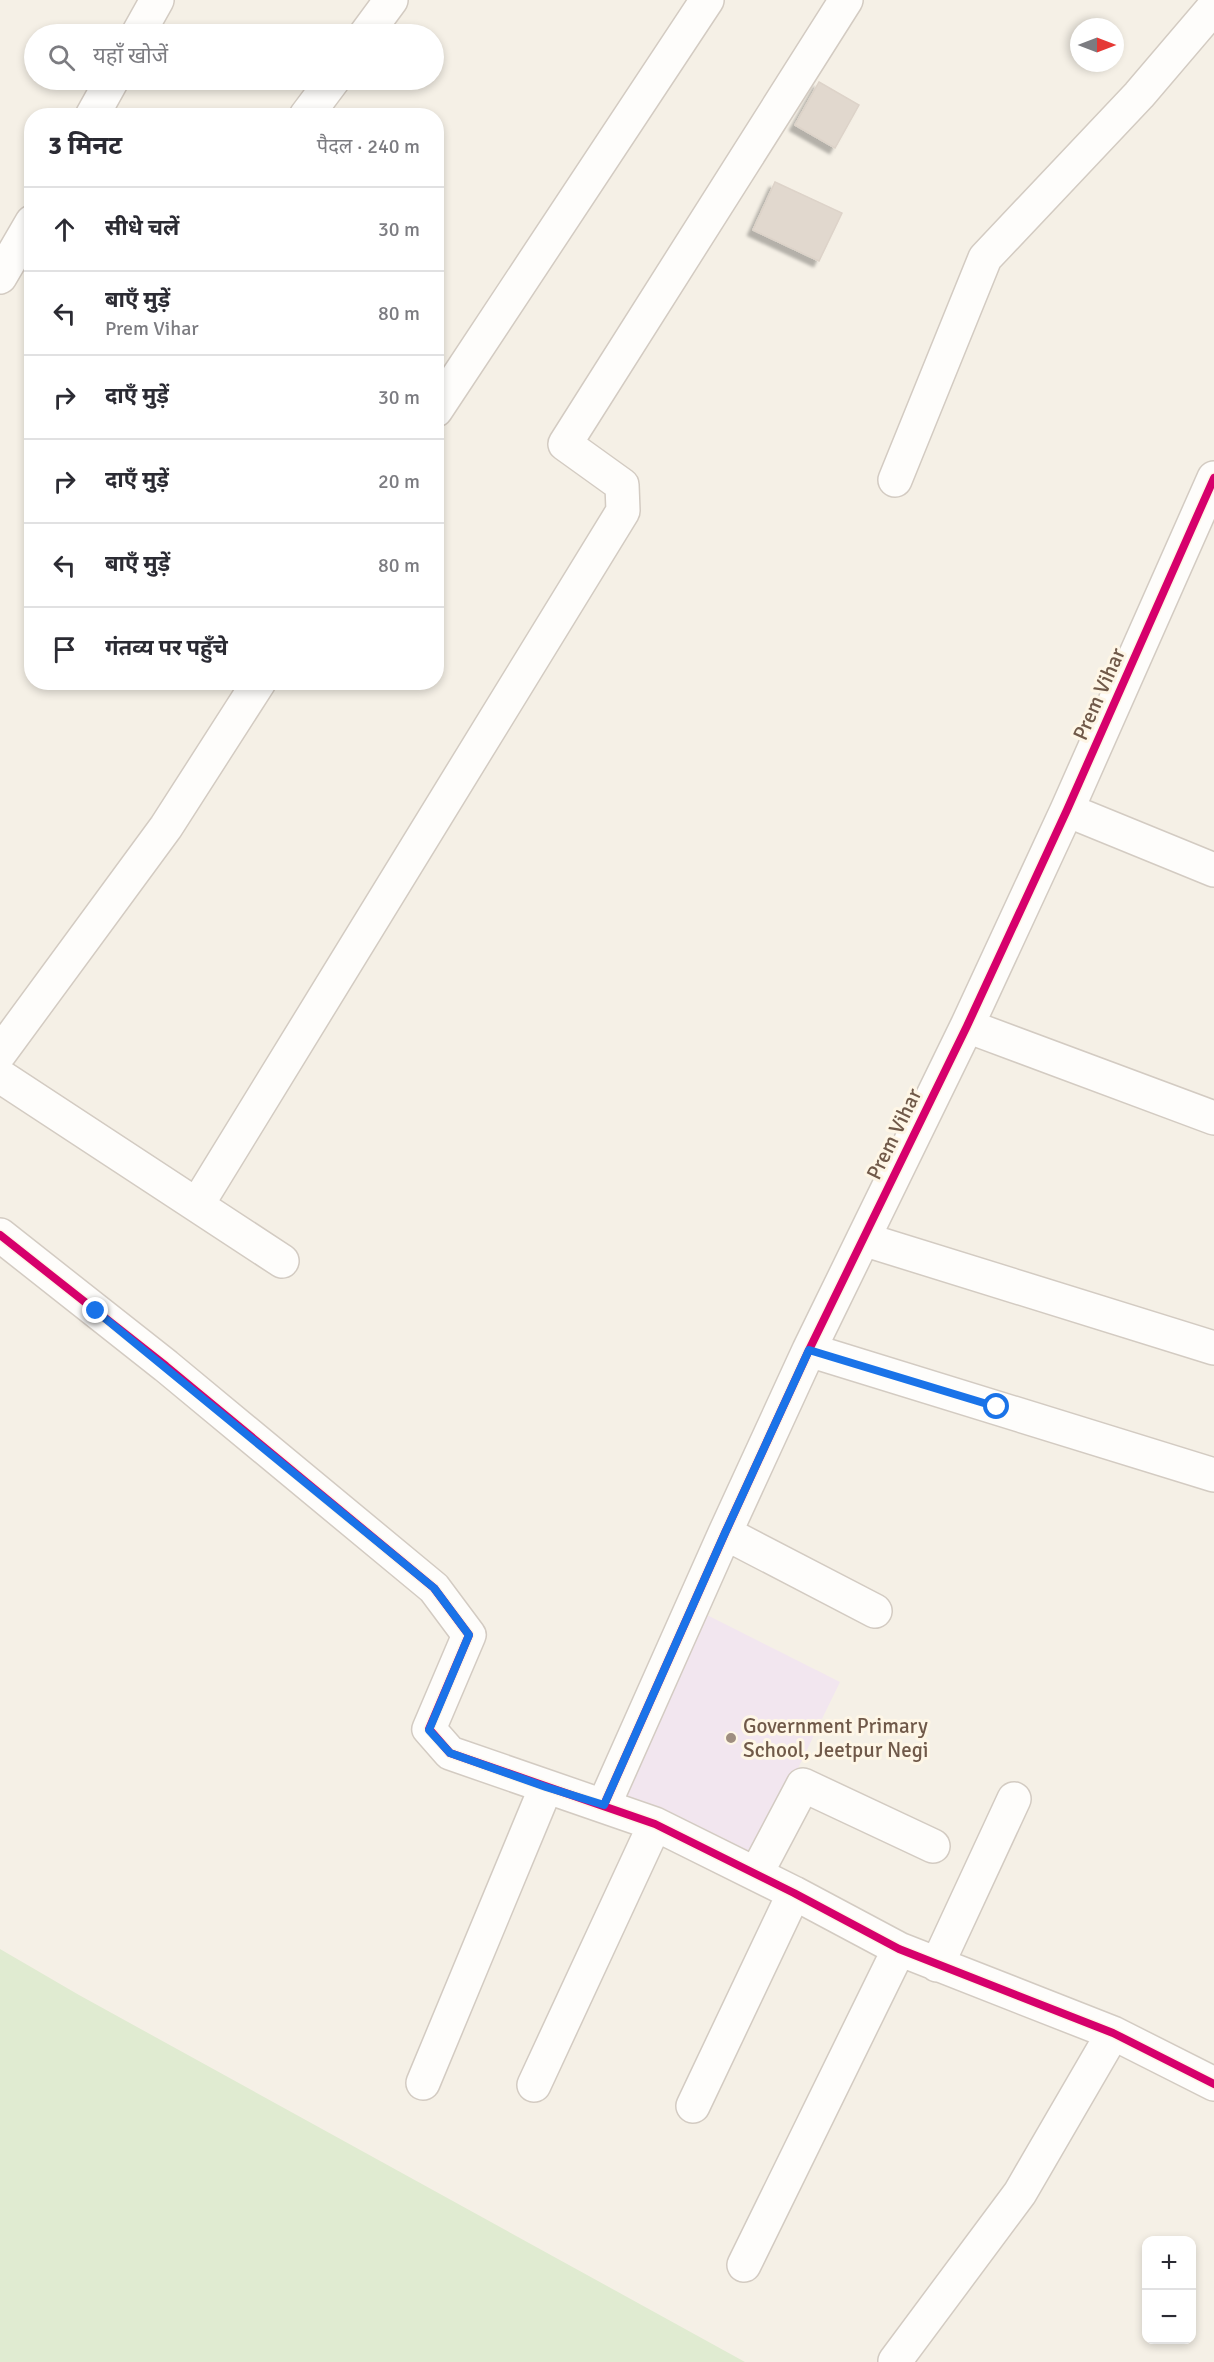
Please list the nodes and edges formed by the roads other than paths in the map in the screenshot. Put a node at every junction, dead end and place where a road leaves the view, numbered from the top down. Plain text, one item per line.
1 (157, 0) edge
2 (391, 0) edge
3 (707, 0) edge
4 (846, 0) edge
5 (1214, 7) edge
6 (144, 24) edge
7 (373, 24) edge
8 (106, 90) edge
9 (326, 90) edge
10 (96, 108) edge
11 (312, 108) edge
12 (24, 236) edge
13 (0, 277) edge
14 (444, 398) edge
15 (1214, 478) edge
16 (895, 480) dead end
17 (254, 690) edge
18 (1067, 810) junction
19 (1214, 870) edge
20 (967, 1026) junction
21 (0, 1053) edge
22 (0, 1076) edge
23 (1214, 1118) edge
24 (197, 1205) junction
25 (863, 1239) junction
26 (3, 1244) edge
27 (282, 1261) dead end
28 (1214, 1348) edge
29 (809, 1350) junction
30 (1214, 1475) edge
31 (725, 1533) junction
32 (875, 1611) dead end
33 (546, 1787) junction
34 (1014, 1799) dead end
35 (604, 1805) junction
36 (656, 1824) junction
37 (933, 1846) dead end
38 (756, 1874) junction
39 (794, 1893) junction
40 (899, 1949) junction
41 (937, 1965) junction
42 (1113, 2033) junction
43 (1213, 2080) edge
44 (423, 2084) dead end
45 (534, 2085) dead end
46 (693, 2106) dead end
47 (744, 2265) dead end
48 (895, 2361) edge

1 - 6 street
2 - 7 street
3 - 14 street
4 - 24 street
5 - 16 street
8 - 10 street
9 - 11 street
12 - 13 street
15 - 18 street, Prem Vihar
17 - 21 street
18 - 19 street
18 - 20 street, Prem Vihar
20 - 23 street
20 - 25 street, Prem Vihar
22 - 24 street
24 - 27 street
25 - 28 street
25 - 29 street, Prem Vihar
26 - 33 street
29 - 30 street
29 - 31 street, Prem Vihar
31 - 32 street
31 - 35 street, Prem Vihar
33 - 35 street
33 - 44 street
34 - 41 street
35 - 36 street
36 - 38 street
36 - 45 street
37 - 38 street
38 - 39 street
39 - 40 street
39 - 46 street
40 - 41 street
40 - 47 street
41 - 42 street
42 - 43 street
42 - 48 street

